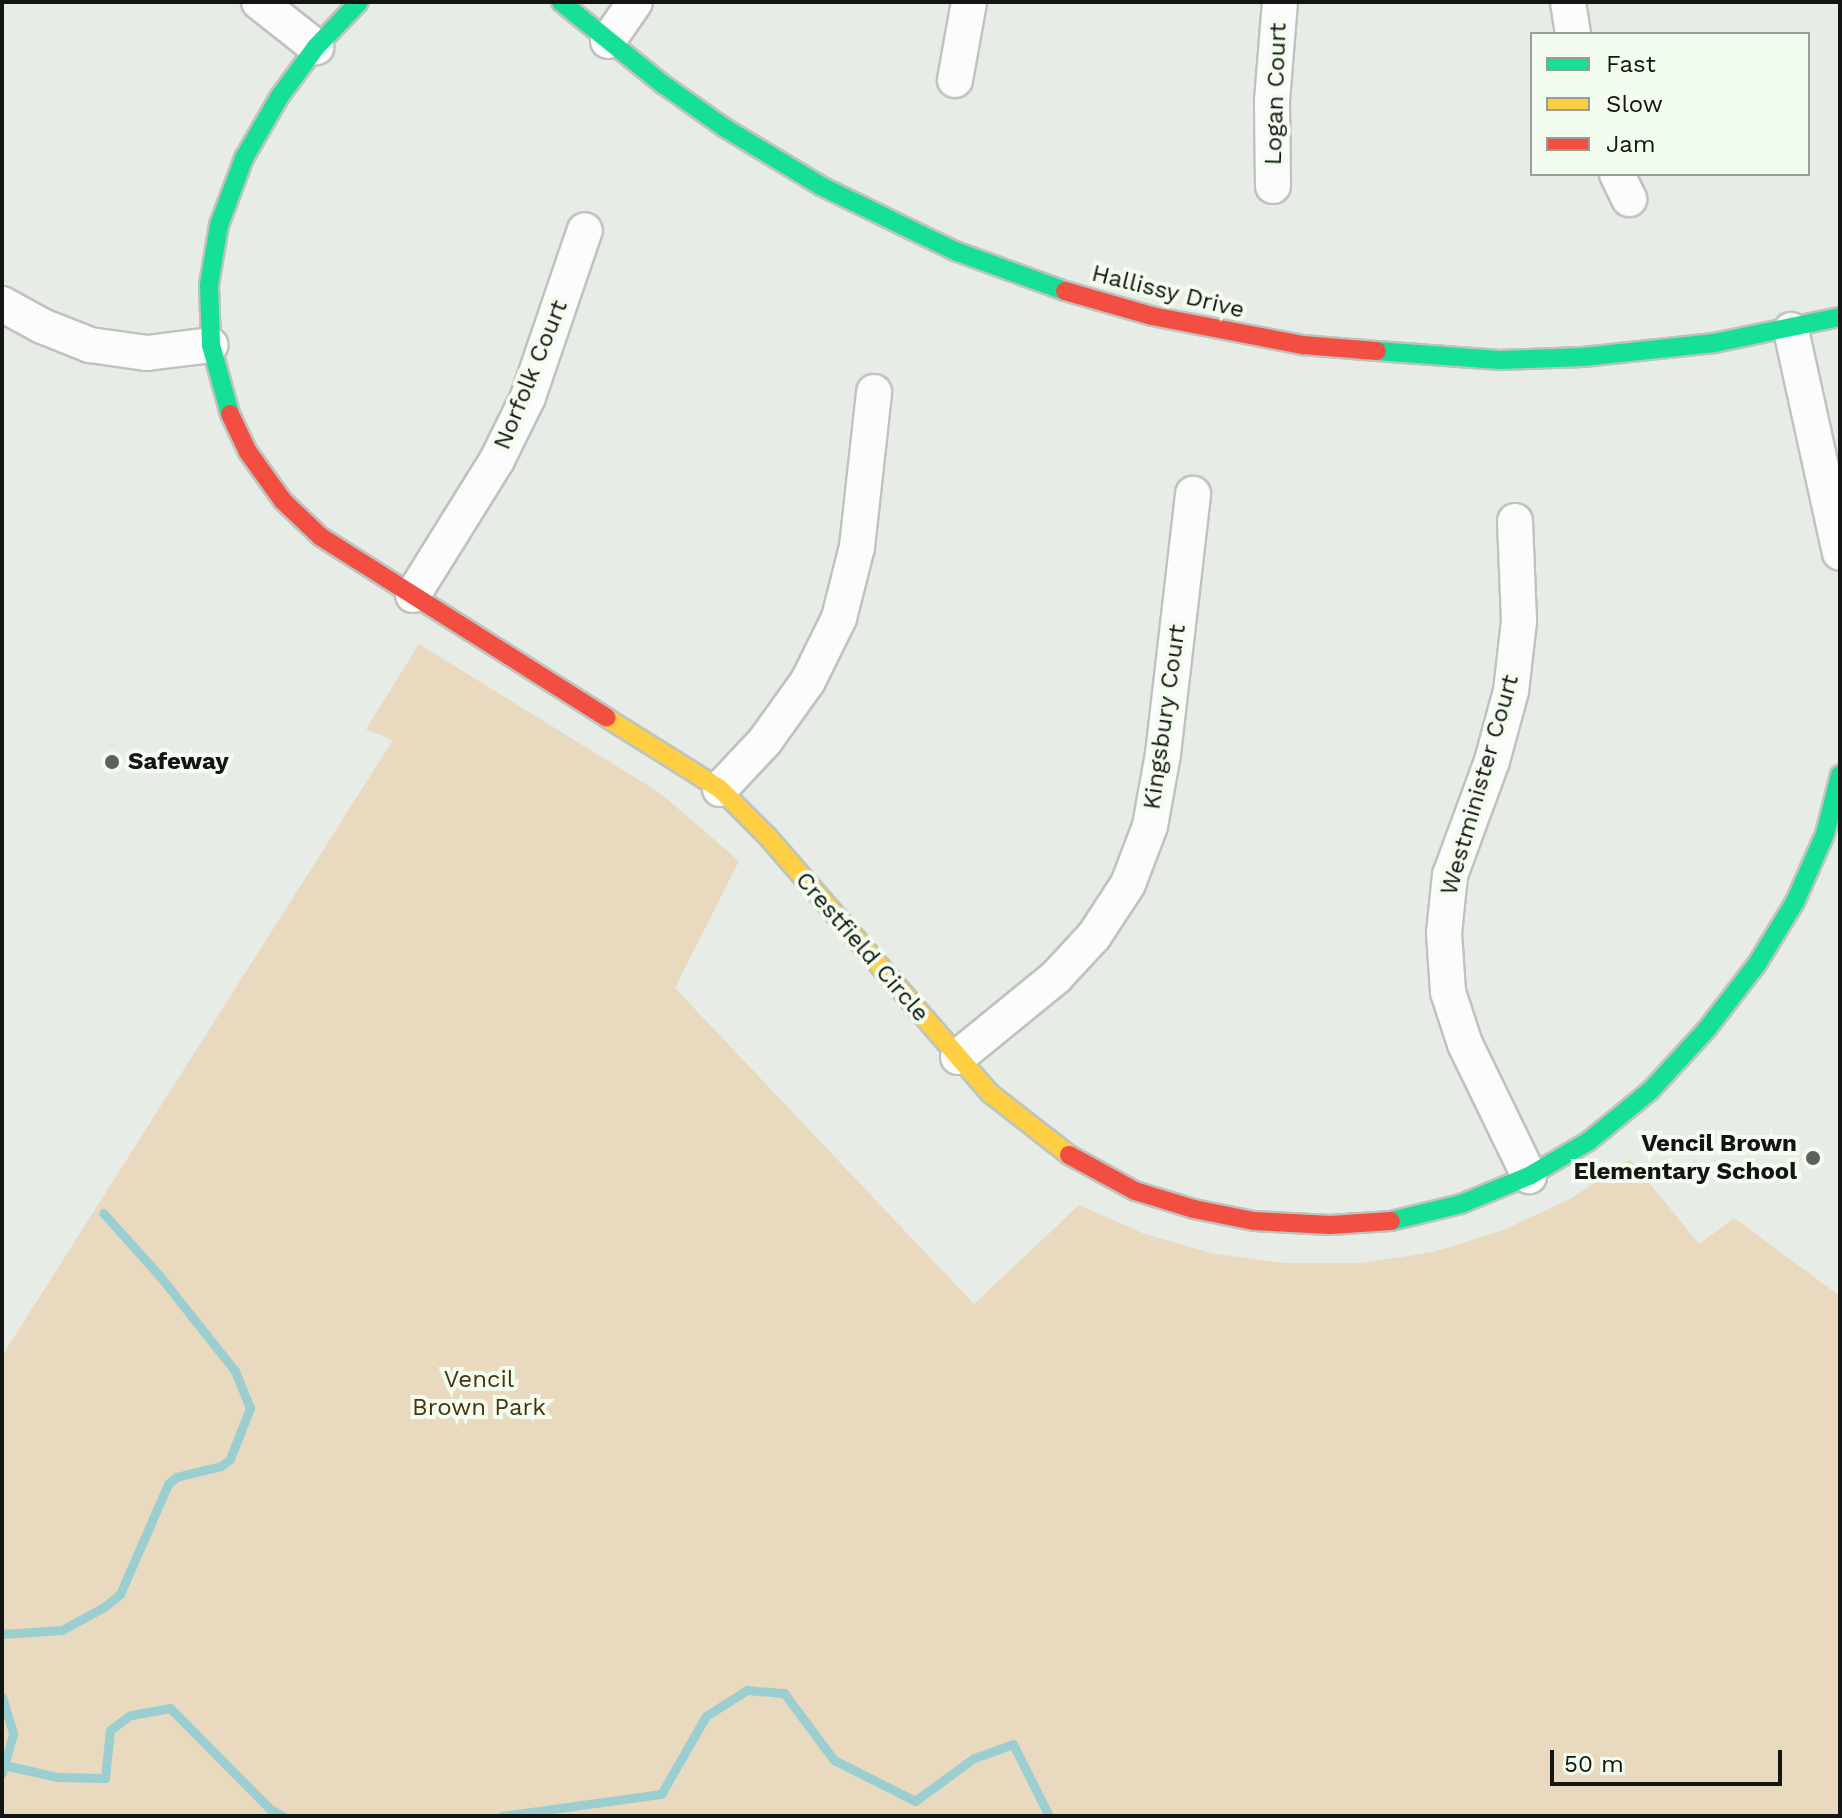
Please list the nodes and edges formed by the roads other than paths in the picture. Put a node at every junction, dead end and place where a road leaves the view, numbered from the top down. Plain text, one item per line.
1 (259, 2) edge
2 (359, 2) edge
3 (561, 2) edge
4 (635, 2) edge
5 (969, 2) edge
6 (1280, 2) edge
7 (1568, 2) edge
8 (1573, 32) edge
9 (608, 41) junction
10 (316, 47) junction
11 (955, 80) dead end
12 (1273, 186) dead end
13 (585, 230) dead end
14 (2, 304) edge
15 (1840, 317) edge
16 (1791, 330) junction
17 (211, 345) junction
18 (874, 392) dead end
19 (1193, 494) dead end
20 (1515, 521) dead end
21 (1840, 553) edge
22 (413, 595) junction
23 (1840, 775) edge
24 (720, 789) junction
25 (958, 1057) junction
26 (1529, 1176) junction

1 - 10 street
2 - 10 street, Crestfield Circle
3 - 9 street, Hallissy Drive
4 - 9 street
5 - 11 street
6 - 12 street, Logan Court
7 - 8 street
9 - 16 street, Hallissy Drive
10 - 17 street, Crestfield Circle
13 - 22 street, Norfolk Court
14 - 17 street
15 - 16 street, Hallissy Drive
16 - 21 street
17 - 22 street, Crestfield Circle
18 - 24 street
19 - 25 street, Kingsbury Court
20 - 26 street, Westminister Court
22 - 24 street, Crestfield Circle
23 - 26 street, Crestfield Circle
24 - 25 street, Crestfield Circle
25 - 26 street, Crestfield Circle

